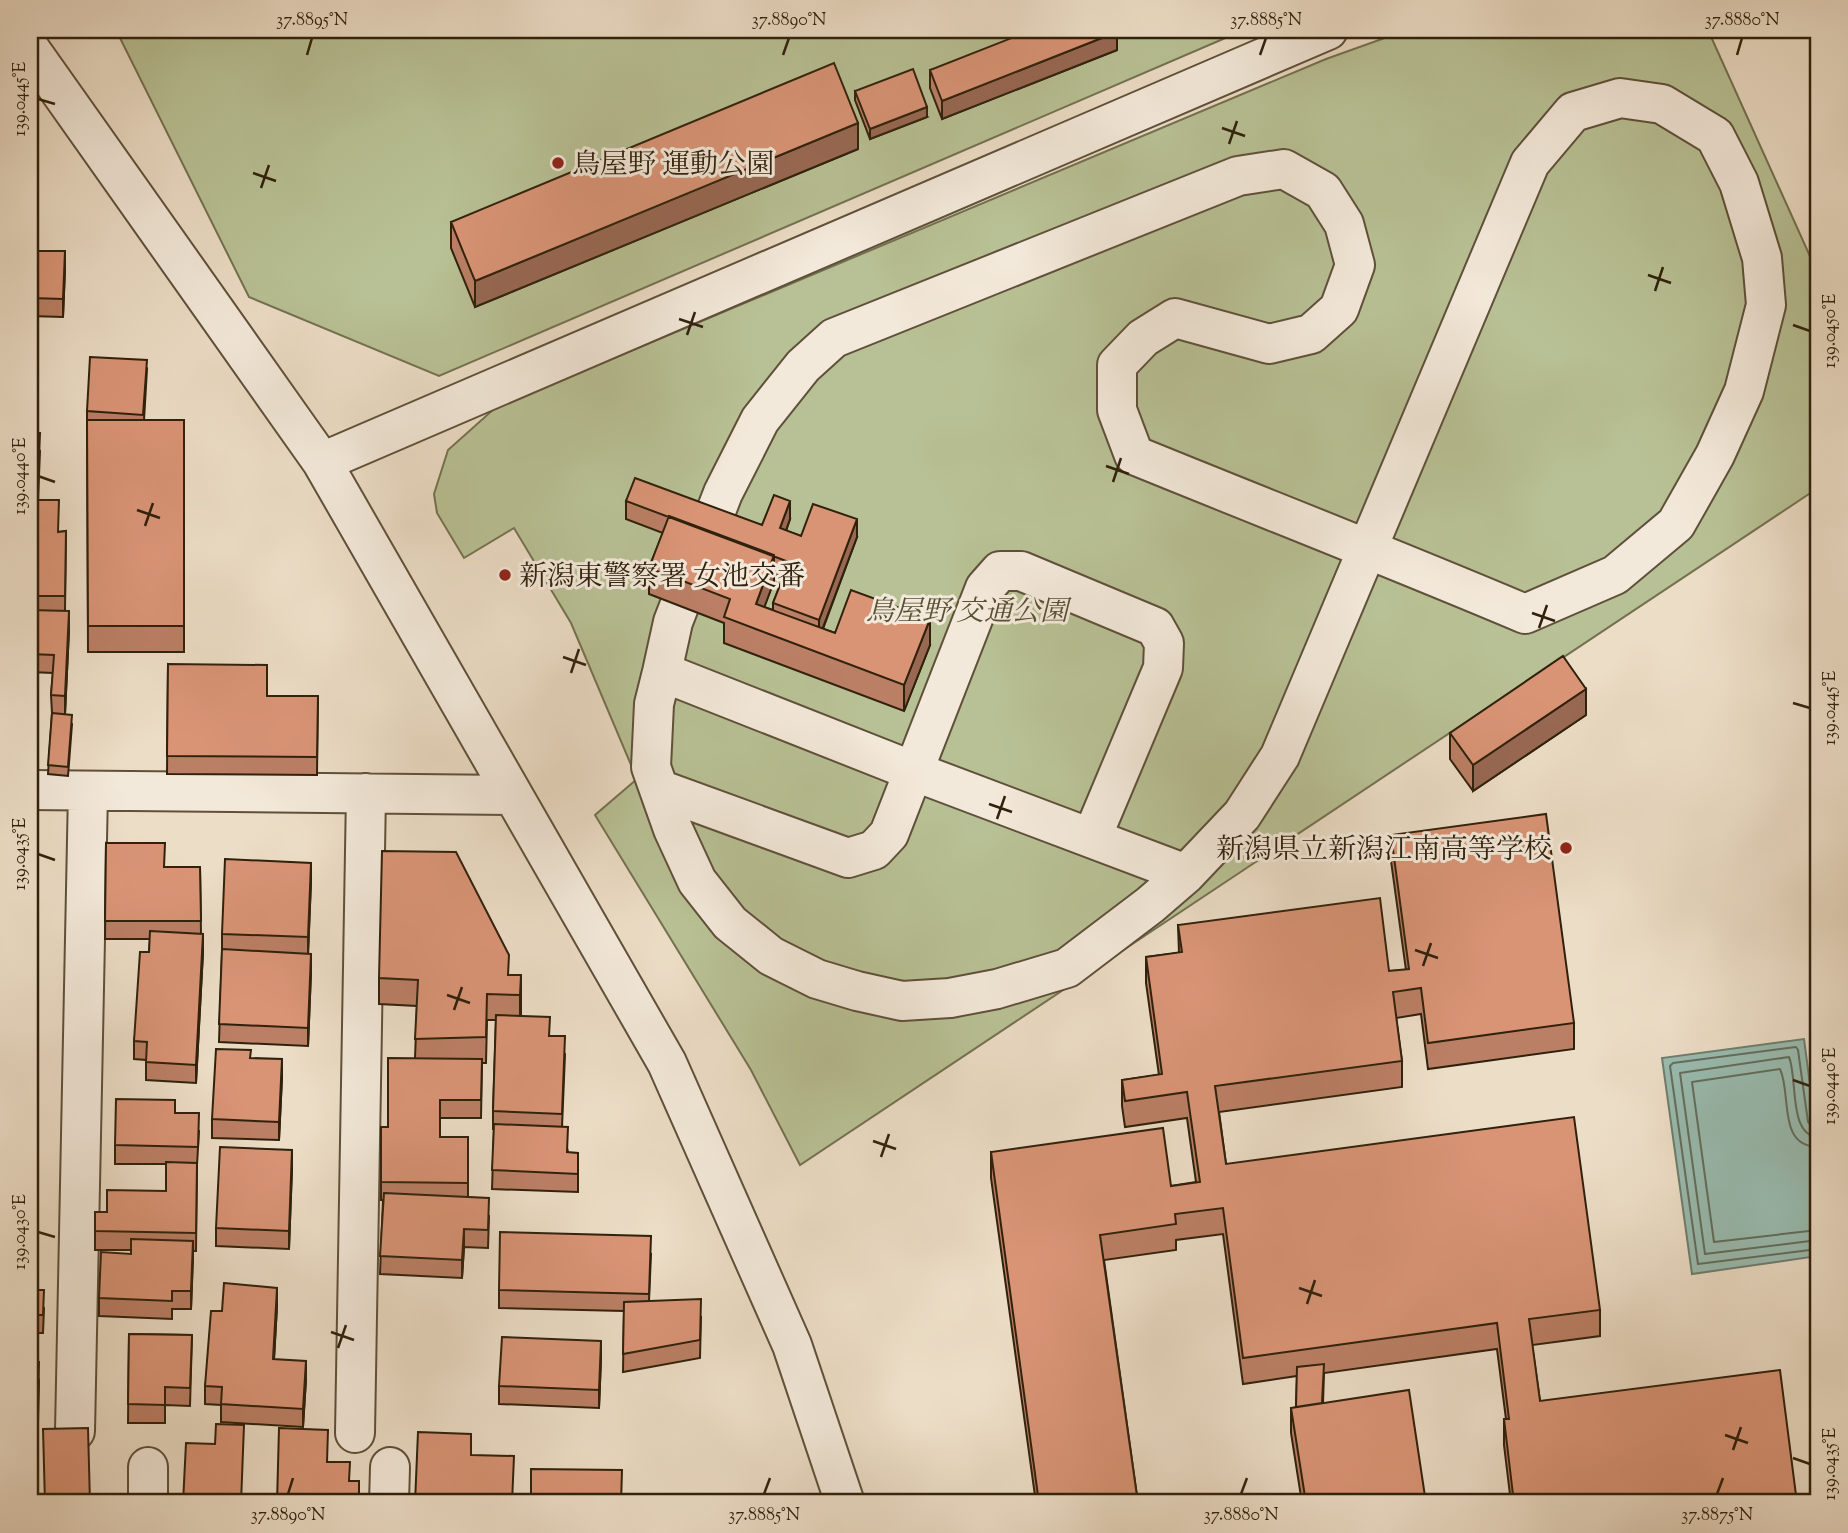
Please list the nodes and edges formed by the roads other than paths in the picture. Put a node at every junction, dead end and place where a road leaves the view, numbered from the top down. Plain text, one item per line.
1 (1328, 30) edge
2 (30, 49) edge
3 (322, 462) junction
4 (1366, 549) junction
5 (662, 672) junction
6 (913, 771) junction
7 (659, 789) junction
8 (30, 790) edge
9 (88, 791) junction
10 (366, 793) junction
11 (513, 795) junction
12 (1092, 837) junction
13 (1186, 874) junction
14 (75, 1431) edge
15 (355, 1433) dead end
16 (845, 1503) edge

1 - 3 street
2 - 3 street
3 - 11 street
4 - 4 street
4 - 5 street
4 - 13 street
5 - 6 street
5 - 7 street
6 - 7 street
6 - 12 street
6 - 12 street
7 - 13 street
8 - 9 street
9 - 10 street
9 - 14 street
10 - 11 street
10 - 15 street
11 - 16 street
12 - 13 street

